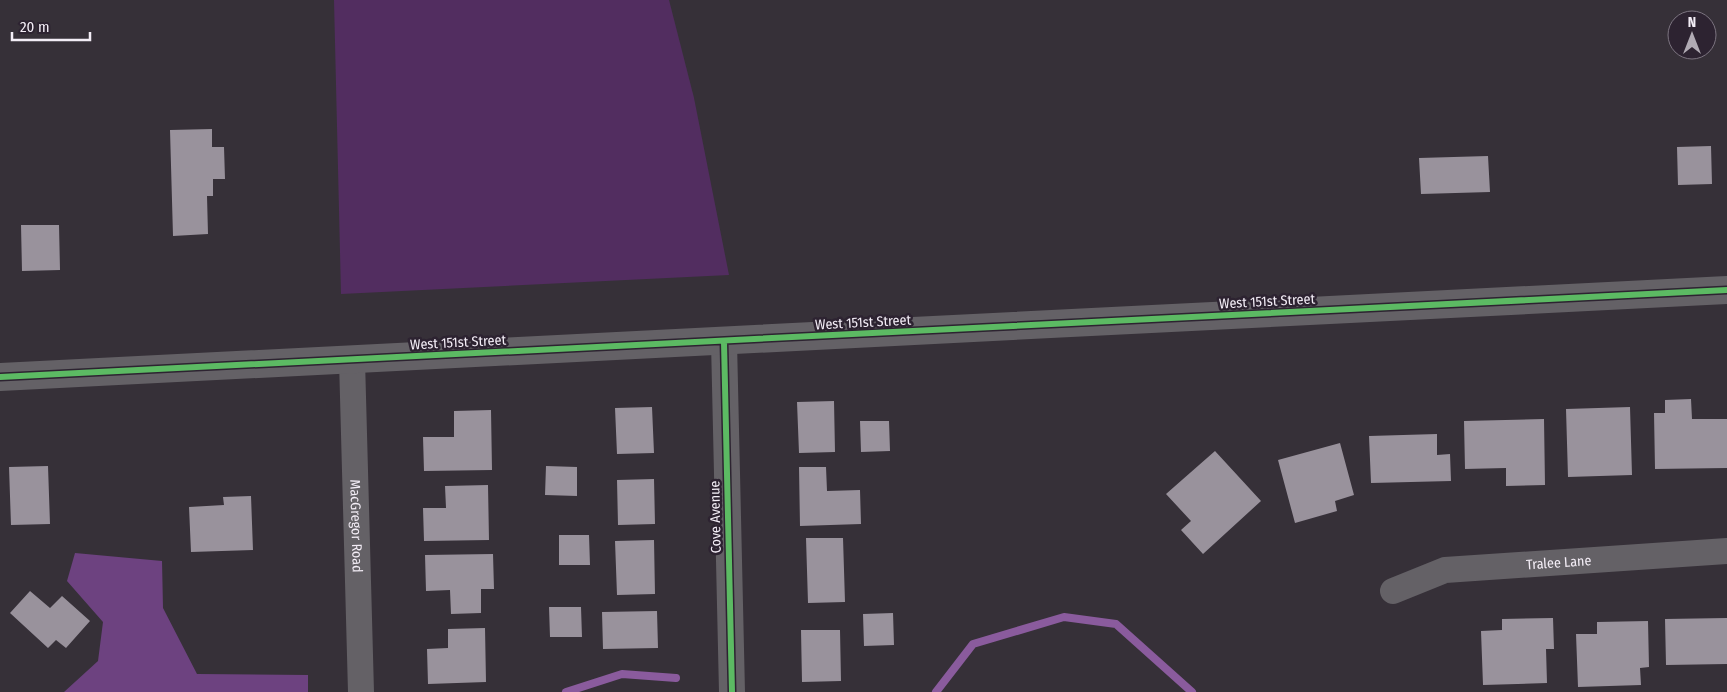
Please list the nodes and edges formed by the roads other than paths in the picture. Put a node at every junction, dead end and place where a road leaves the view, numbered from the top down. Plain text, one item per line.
1 (1727, 290) edge
2 (724, 342) junction
3 (352, 360) junction
4 (0, 377) edge
5 (1727, 551) edge
6 (1393, 591) dead end
7 (361, 692) edge
8 (732, 692) edge

1 - 2 street, West 151st Street
2 - 3 street, West 151st Street
2 - 8 street, Cove Avenue
3 - 4 street, West 151st Street
3 - 7 street, MacGregor Road
5 - 6 street, Tralee Lane

